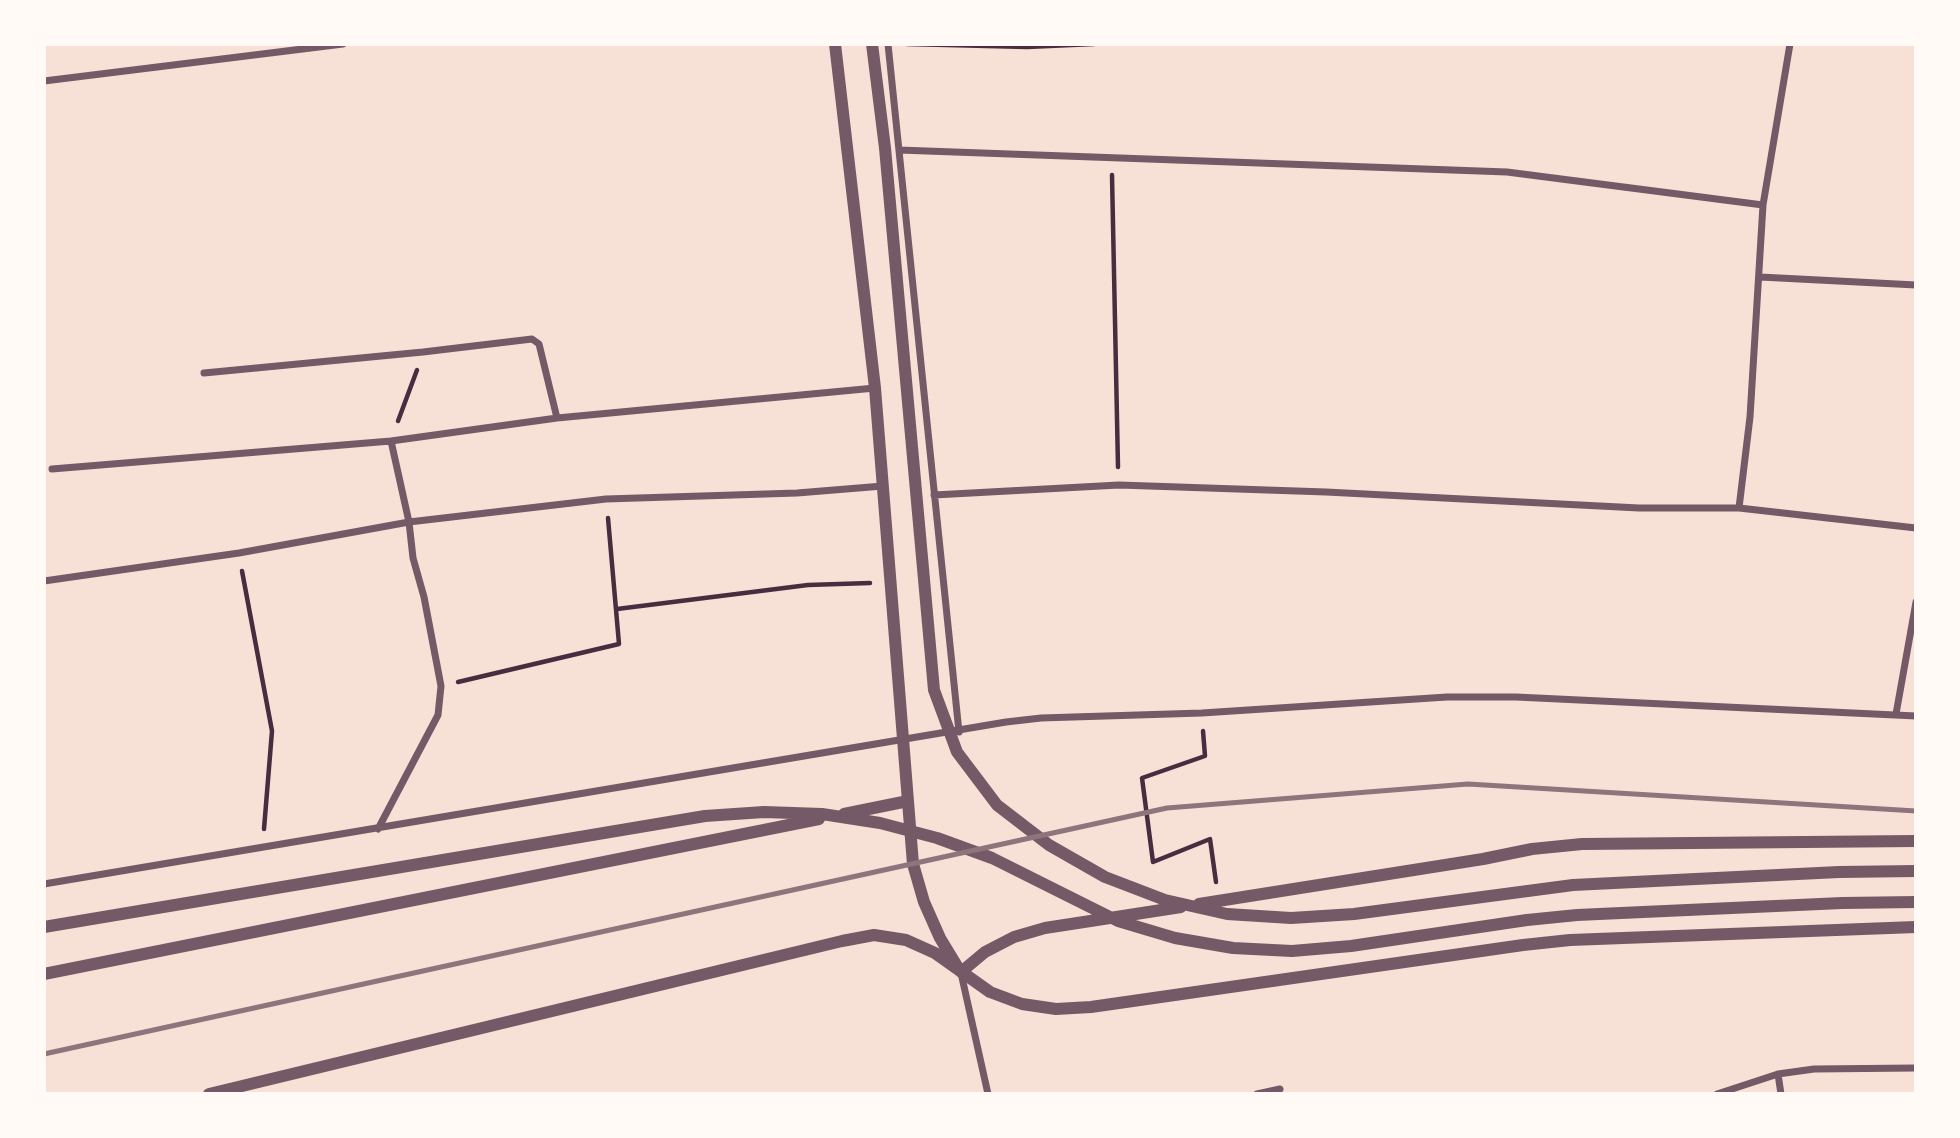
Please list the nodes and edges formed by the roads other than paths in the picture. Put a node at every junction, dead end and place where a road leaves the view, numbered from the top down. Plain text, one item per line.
1 (343, 44) edge
2 (835, 44) edge
3 (872, 44) edge
4 (888, 44) edge
5 (1790, 44) edge
6 (44, 81) edge
7 (899, 150) junction
8 (1763, 205) junction
9 (1760, 277) junction
10 (1916, 285) edge
11 (204, 373) dead end
12 (875, 388) junction
13 (557, 418) junction
14 (391, 441) junction
15 (51, 469) dead end
16 (883, 486) junction
17 (934, 495) junction
18 (1739, 508) junction
19 (409, 522) junction
20 (1916, 528) edge
21 (44, 581) edge
22 (1916, 602) edge
23 (1896, 714) junction
24 (1916, 716) edge
25 (959, 732) junction
26 (903, 741) junction
27 (908, 802) junction
28 (378, 829) junction
29 (1916, 841) edge
30 (1916, 871) edge
31 (44, 884) edge
32 (1916, 902) edge
33 (44, 927) edge
34 (1916, 927) edge
35 (961, 972) junction
36 (44, 974) edge
37 (1916, 1068) edge
38 (1778, 1074) junction
39 (1280, 1088) dead end
40 (209, 1094) edge
41 (988, 1094) edge
42 (1256, 1094) edge
43 (1717, 1094) edge
44 (1781, 1094) edge

1 - 6 street
2 - 12 street
3 - 30 street
4 - 7 street
5 - 8 street
7 - 8 street
7 - 17 street
8 - 9 street
9 - 10 street
9 - 18 street
11 - 13 street
12 - 13 street
12 - 16 street
13 - 14 street
14 - 15 street
14 - 19 street
16 - 19 street
16 - 26 street
17 - 18 street
17 - 25 street
18 - 20 street
19 - 21 street
19 - 28 street
22 - 23 street
23 - 24 street
23 - 25 street
25 - 26 street
26 - 27 street
26 - 28 street
27 - 35 street
27 - 36 street
28 - 31 street
29 - 35 street
32 - 33 street
34 - 35 street
35 - 40 street
35 - 41 street
37 - 38 street
38 - 43 street
38 - 44 street
39 - 42 street

